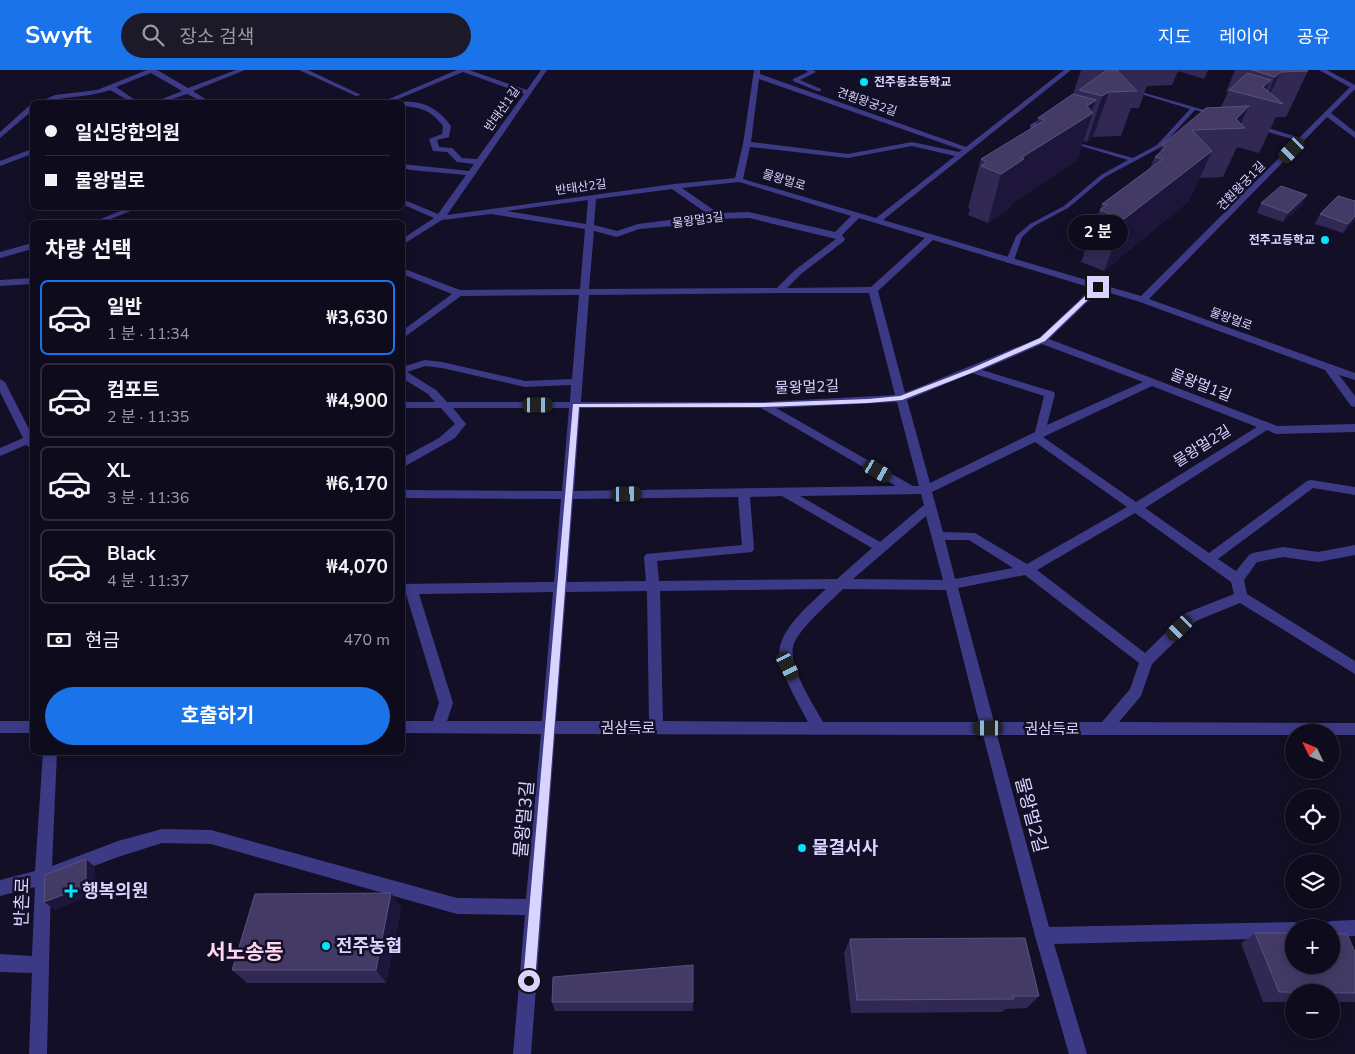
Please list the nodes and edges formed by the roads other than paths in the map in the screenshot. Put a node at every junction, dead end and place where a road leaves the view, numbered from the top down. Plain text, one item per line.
1 (152, 70) edge
2 (242, 70) edge
3 (302, 70) edge
4 (463, 70) edge
5 (544, 70) edge
6 (808, 70) edge
7 (1068, 70) edge
8 (1322, 70) edge
9 (230, 72) edge
10 (758, 73) edge
11 (110, 87) junction
12 (1354, 88) edge
13 (1130, 89) edge
14 (819, 90) dead end
15 (188, 91) junction
16 (529, 93) junction
17 (358, 95) dead end
18 (48, 100) edge
19 (132, 100) edge
20 (164, 100) edge
21 (204, 100) edge
22 (394, 100) edge
23 (405, 104) edge
24 (1194, 108) junction
25 (30, 109) edge
26 (1053, 113) edge
27 (1328, 114) junction
28 (1221, 116) edge
29 (1248, 124) edge
30 (0, 136) edge
31 (1054, 136) edge
32 (1355, 136) edge
33 (1063, 138) edge
34 (1302, 140) junction
35 (747, 144) junction
36 (968, 150) junction
37 (30, 152) edge
38 (962, 156) junction
39 (1134, 160) junction
40 (480, 162) junction
41 (0, 164) edge
42 (405, 167) edge
43 (470, 173) junction
44 (739, 180) junction
45 (674, 186) junction
46 (592, 198) junction
47 (405, 201) edge
48 (129, 210) edge
49 (490, 211) junction
50 (857, 215) junction
51 (716, 216) junction
52 (440, 218) junction
53 (102, 220) edge
54 (877, 221) junction
55 (570, 224) joint
56 (590, 227) junction
57 (836, 235) junction
58 (931, 237) junction
59 (405, 241) edge
60 (30, 247) edge
61 (0, 255) edge
62 (1010, 260) junction
63 (405, 272) edge
64 (30, 281) edge
65 (0, 283) edge
66 (1098, 287) junction
67 (873, 290) junction
68 (779, 291) junction
69 (459, 293) junction
70 (585, 293) junction
71 (1143, 300) junction
72 (405, 334) edge
73 (1042, 340) junction
74 (1329, 368) junction
75 (405, 370) edge
76 (972, 370) junction
77 (405, 373) edge
78 (1355, 377) edge
79 (0, 382) edge
80 (577, 382) junction
81 (1150, 383) junction
82 (902, 398) junction
83 (1355, 404) edge
84 (405, 405) edge
85 (444, 405) junction
86 (576, 405) junction
87 (763, 405) junction
88 (1266, 426) junction
89 (1355, 428) edge
90 (1038, 435) junction
91 (30, 442) edge
92 (0, 452) edge
93 (405, 462) edge
94 (911, 490) junction
95 (926, 490) junction
96 (1355, 490) edge
97 (782, 491) junction
98 (750, 492) junction
99 (405, 494) edge
100 (568, 495) junction
101 (930, 506) junction
102 (1136, 508) junction
103 (939, 536) junction
104 (881, 548) junction
105 (1355, 550) edge
106 (1210, 559) junction
107 (1027, 570) junction
108 (1237, 579) junction
109 (840, 584) junction
110 (950, 585) junction
111 (653, 586) junction
112 (561, 587) junction
113 (407, 589) edge
114 (1241, 597) junction
115 (1146, 661) junction
116 (1355, 668) edge
117 (0, 727) edge
118 (30, 727) edge
119 (405, 728) edge
120 (438, 728) junction
121 (550, 728) junction
122 (819, 728) junction
123 (988, 728) junction
124 (656, 729) junction
125 (1105, 729) junction
126 (1355, 729) edge
127 (50, 755) edge
128 (43, 877) junction
129 (0, 888) edge
130 (536, 907) junction
131 (1355, 928) edge
132 (1340, 929) edge
133 (1285, 930) edge
134 (1043, 936) junction
135 (0, 963) edge
136 (40, 965) junction
137 (38, 1054) edge
138 (522, 1054) edge
139 (1078, 1054) edge

1 - 11 street
1 - 15 street
2 - 9 street
3 - 17 street
4 - 16 street
4 - 22 street
5 - 16 street, 반태산1길
6 - 14 lane
7 - 36 street
8 - 12 street
9 - 15 street
10 - 35 street, 물왕멀로
10 - 36 street, 견훤왕궁2길
11 - 18 street
11 - 19 street
12 - 27 street, 견훤왕궁1길
13 - 24 lane
15 - 20 street
15 - 21 street
16 - 40 street, 반태산1길
23 - 40 street
24 - 28 lane
24 - 39 lane
25 - 30 street
26 - 31 lane
27 - 32 street
27 - 34 street, 견훤왕궁1길
29 - 34 lane
33 - 39 lane
34 - 71 street, 견훤왕궁1길
35 - 38 street, 물왕멀로
35 - 44 street, 물왕멀로
36 - 38 street
37 - 41 street
38 - 54 street
39 - 62 lane
40 - 43 street, 반태산1길
42 - 43 street
43 - 52 street, 반태산1길
44 - 45 street, 반태산2길
44 - 50 street, 물왕멀로
45 - 46 street, 반태산2길
45 - 51 street
46 - 49 street, 반태산2길
46 - 56 street, 물왕멀3길
47 - 52 street
48 - 53 street
49 - 52 street, 반태산2길
49 - 55 street, 반태산2길
50 - 54 street, 물왕멀로
50 - 57 street
51 - 56 street, 물왕멀3길
51 - 57 street, 물왕멀3길
52 - 59 street, 반태산1길
54 - 58 street, 물왕멀로
55 - 56 street, 물왕멀3길
56 - 70 street, 물왕멀3길
57 - 68 street
58 - 62 street, 물왕멀로
58 - 67 street
60 - 61 street
62 - 66 street, 물왕멀로
63 - 69 street
64 - 65 street
66 - 71 street, 물왕멀로
66 - 73 street
67 - 68 street
67 - 82 street, 물왕멀2길
68 - 70 street
69 - 70 street
69 - 72 street
70 - 80 street, 물왕멀3길
71 - 74 street, 물왕멀로
73 - 76 street, 물왕멀2길
73 - 81 street, 물왕멀1길
74 - 78 street, 물왕멀로
74 - 83 street
75 - 80 street
76 - 82 street, 물왕멀2길
76 - 90 street
77 - 85 street
79 - 91 street
80 - 86 street, 물왕멀3길
81 - 88 street, 물왕멀1길
81 - 90 street, 물왕멀2길
82 - 87 street, 물왕멀2길
82 - 95 street, 물왕멀2길
84 - 85 street
85 - 86 street
85 - 93 street
86 - 87 street
86 - 100 street, 물왕멀3길
87 - 94 street, 물왕멀2길
88 - 89 street, 물왕멀1길
88 - 102 street, 물왕멀2길
90 - 95 street, 물왕멀2길
90 - 102 street
91 - 92 street
94 - 95 street, 물왕멀2길
94 - 97 street, 물왕멀2길
95 - 101 street, 물왕멀2길
96 - 106 street
97 - 98 street, 물왕멀2길
97 - 104 street
98 - 100 street
98 - 111 street
99 - 100 street
100 - 112 street, 물왕멀3길
101 - 103 street, 물왕멀2길
101 - 104 street
102 - 106 street
102 - 107 street, 물왕멀2길
103 - 107 street
103 - 110 street, 물왕멀2길
104 - 109 street
105 - 108 street
106 - 108 street
107 - 110 street, 물왕멀2길
107 - 115 street
108 - 114 street
109 - 110 street, 물왕멀2길
109 - 111 street
109 - 122 street
110 - 123 street, 물왕멀2길
111 - 112 street
111 - 124 street
112 - 113 street
112 - 121 street, 물왕멀3길
113 - 120 street
114 - 115 street
114 - 116 street
115 - 125 street
117 - 118 street
119 - 120 street, 권삼득로
120 - 121 street, 권삼득로
121 - 124 street, 권삼득로
121 - 130 street, 물왕멀3길
122 - 123 street, 권삼득로
122 - 124 street, 권삼득로
123 - 125 street, 권삼득로
123 - 134 street, 물왕멀2길
125 - 126 street, 권삼득로
127 - 128 street, 반촌로
128 - 129 street
128 - 130 street
128 - 136 street, 반촌로
130 - 138 street, 물왕멀3길
131 - 132 street
133 - 134 street
134 - 139 street, 물왕멀2길
135 - 136 street
136 - 137 street, 반촌로

